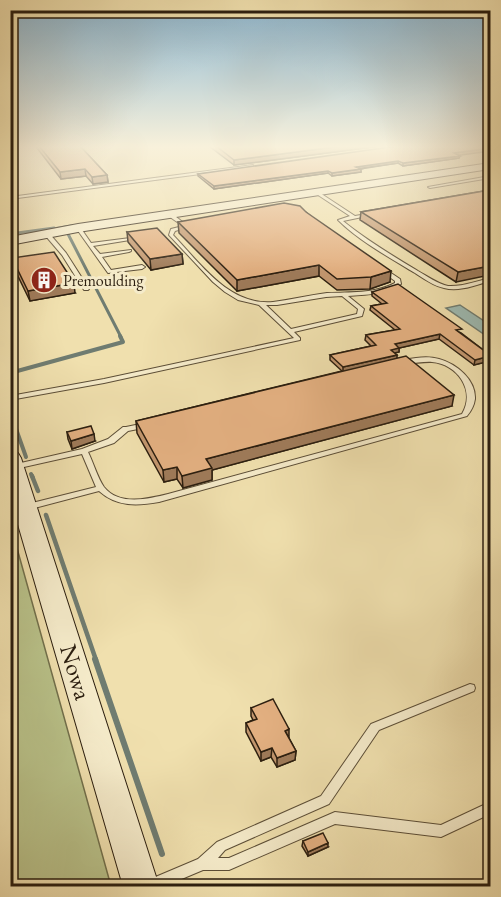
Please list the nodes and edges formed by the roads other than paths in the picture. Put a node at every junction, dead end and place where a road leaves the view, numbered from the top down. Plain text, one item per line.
1 (88, 188) edge
2 (350, 188) edge
3 (316, 192) junction
4 (10, 198) edge
5 (376, 213) edge
6 (169, 214) junction
7 (354, 216) junction
8 (194, 226) edge
9 (185, 227) junction
10 (78, 228) junction
11 (46, 234) junction
12 (145, 236) edge
13 (10, 241) edge
14 (90, 245) junction
15 (129, 251) dead end
16 (64, 254) junction
17 (53, 256) edge
18 (99, 256) junction
19 (373, 263) edge
20 (142, 267) dead end
21 (490, 280) edge
22 (86, 289) dead end
23 (345, 296) junction
24 (260, 303) junction
25 (290, 331) junction
26 (393, 364) edge
27 (10, 398) edge
28 (150, 424) edge
29 (84, 450) junction
30 (12, 463) edge
31 (101, 488) junction
32 (26, 507) junction
33 (470, 688) dead end
34 (490, 808) edge
35 (203, 864) junction
36 (141, 886) edge
37 (151, 886) edge

1 - 4 lane
2 - 3 street
3 - 6 street
3 - 7 lane
5 - 7 lane
6 - 9 lane
6 - 10 street
7 - 21 lane
8 - 9 lane
9 - 24 lane
10 - 11 street
10 - 14 lane
11 - 13 street
11 - 16 lane
12 - 14 lane
14 - 18 lane
15 - 18 lane
16 - 17 lane
16 - 22 lane
18 - 20 lane
19 - 23 lane
23 - 24 lane
23 - 25 lane
24 - 25 lane
25 - 27 lane
26 - 31 lane
28 - 29 lane
29 - 30 lane
29 - 31 lane
30 - 32 street, Nowa
31 - 32 lane
32 - 36 street, Nowa
33 - 35 lane
34 - 35 lane
35 - 37 lane

